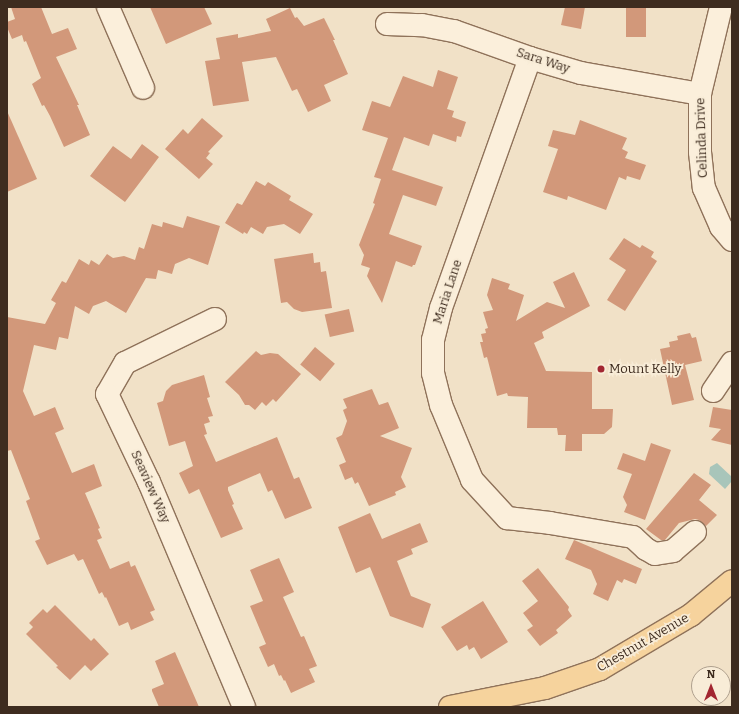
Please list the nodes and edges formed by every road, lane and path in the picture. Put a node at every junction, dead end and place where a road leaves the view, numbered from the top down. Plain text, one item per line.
1 (108, 7) edge
2 (721, 7) edge
3 (388, 24) dead end
4 (530, 58) junction
5 (143, 88) dead end
6 (700, 94) junction
7 (732, 240) edge
8 (215, 319) dead end
9 (732, 363) edge
10 (713, 391) dead end
11 (695, 532) dead end
12 (732, 581) edge
13 (496, 703) edge
14 (244, 707) edge
15 (450, 707) edge

1 - 5 street
2 - 6 street, Celinda Drive
3 - 4 street, Sara Way
4 - 6 street, Sara Way
4 - 11 street, Maria Lane
6 - 7 street, Celinda Drive
8 - 14 street, Seaview Way
9 - 10 street
12 - 13 main road, Chestnut Avenue
13 - 15 main road, Chestnut Avenue

